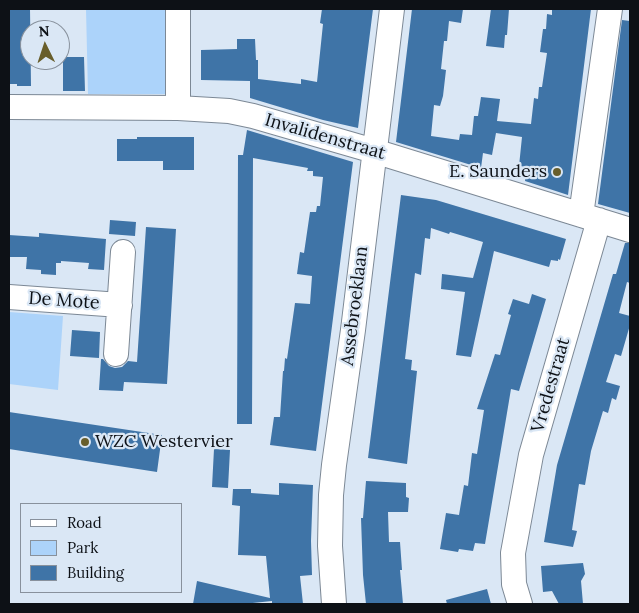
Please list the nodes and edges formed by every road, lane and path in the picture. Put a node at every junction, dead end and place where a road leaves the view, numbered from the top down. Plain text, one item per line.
1 (178, 9) edge
2 (392, 9) edge
3 (610, 9) edge
4 (9, 108) edge
5 (178, 108) junction
6 (374, 151) junction
7 (590, 218) junction
8 (630, 230) edge
9 (123, 252) dead end
10 (9, 297) edge
11 (120, 305) junction
12 (116, 354) dead end
13 (334, 604) edge
14 (520, 604) edge

1 - 5 street
2 - 6 street, Assebroeklaan
3 - 7 street, Vredestraat
4 - 5 street, Invalidenstraat
5 - 6 street, Invalidenstraat
6 - 7 street, Invalidenstraat
6 - 13 street, Assebroeklaan
7 - 8 street, Invalidenstraat
7 - 14 street, Vredestraat
9 - 11 street, De Mote
10 - 11 street, De Mote
11 - 12 street, De Mote

